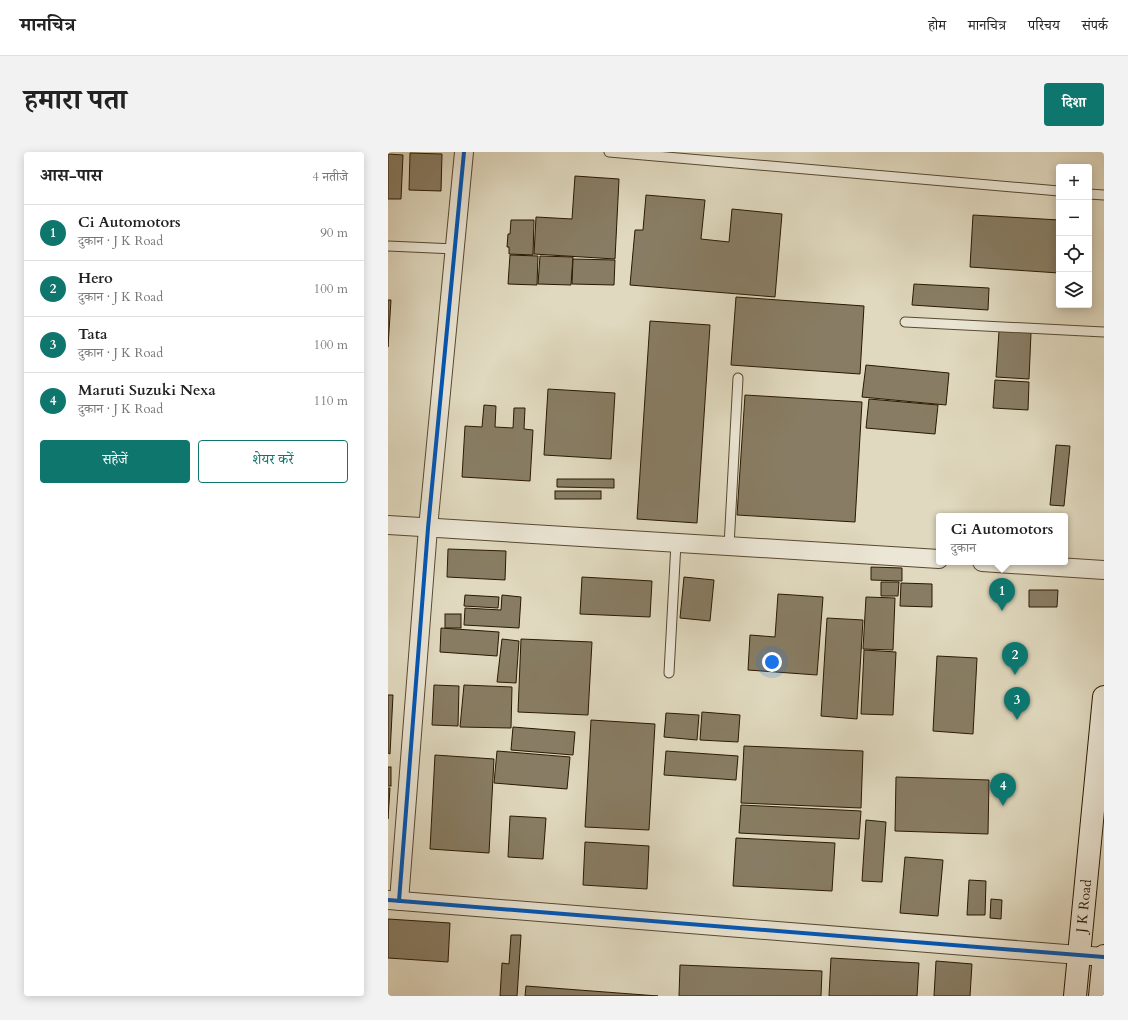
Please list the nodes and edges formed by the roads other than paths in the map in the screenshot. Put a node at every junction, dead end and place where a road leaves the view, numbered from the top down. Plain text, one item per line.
1 (464, 152) edge
2 (609, 152) edge
3 (1056, 191) edge
4 (1092, 194) edge
5 (1104, 194) edge
6 (388, 246) edge
7 (455, 249) junction
8 (905, 322) dead end
9 (1104, 332) edge
10 (738, 378) dead end
11 (388, 525) edge
12 (428, 528) junction
13 (676, 543) junction
14 (729, 546) junction
15 (936, 559) edge
16 (1028, 565) edge
17 (1104, 570) edge
18 (669, 673) dead end
19 (1104, 697) edge
20 (393, 900) edge
21 (1079, 955) junction
22 (1104, 956) edge
23 (1075, 996) edge
24 (1100, 996) edge

1 - 7 street
2 - 3 lane
4 - 5 lane
6 - 7 lane
7 - 12 street
8 - 9 lane
10 - 14 lane
11 - 12 street
12 - 13 street
12 - 20 street
13 - 14 street
13 - 18 lane
14 - 15 street
16 - 17 street
19 - 21 main road, J K Road
20 - 21 street
21 - 22 street
21 - 23 main road, J K Road
22 - 24 main road

